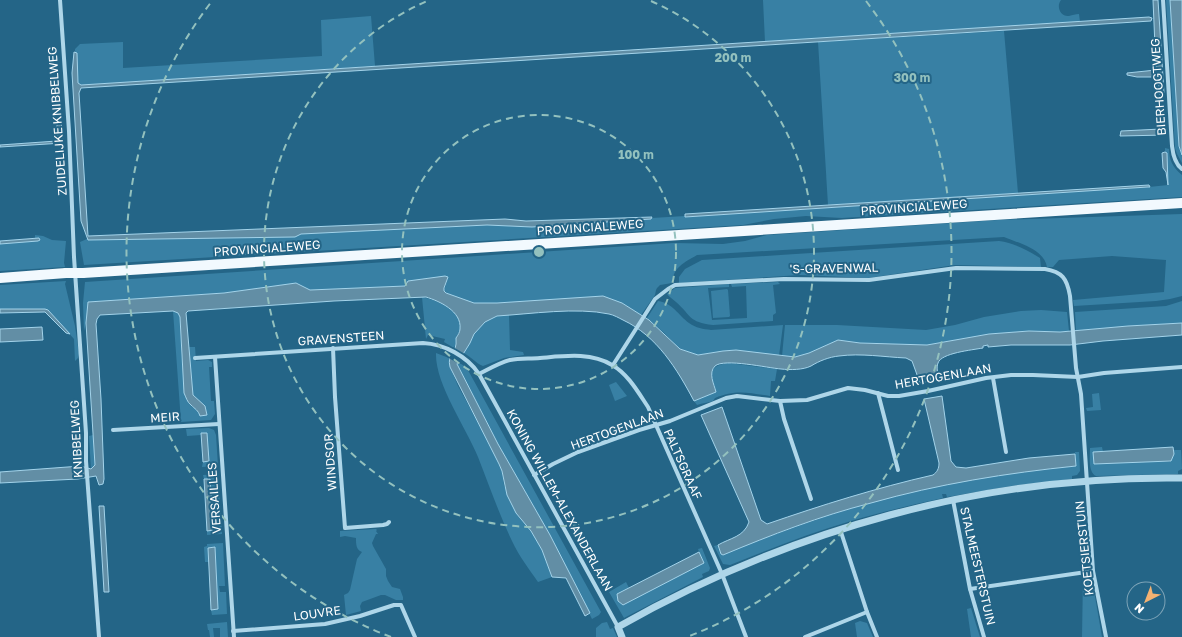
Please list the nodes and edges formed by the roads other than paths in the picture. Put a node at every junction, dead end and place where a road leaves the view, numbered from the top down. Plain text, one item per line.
1 (60, 0) edge
2 (1163, 0) edge
3 (1182, 169) edge
4 (1182, 203) edge
5 (74, 241) joint
6 (0, 278) edge
7 (333, 348) junction
8 (215, 357) junction
9 (195, 358) dead end
10 (613, 365) junction
11 (1182, 367) edge
12 (479, 374) junction
13 (1078, 377) junction
14 (993, 378) junction
15 (878, 393) junction
16 (780, 401) junction
17 (219, 424) junction
18 (655, 426) junction
19 (113, 430) dead end
20 (1006, 452) dead end
21 (898, 470) dead end
22 (534, 475) junction
23 (1182, 478) edge
24 (1088, 481) junction
25 (811, 499) dead end
26 (953, 500) junction
27 (389, 522) dead end
28 (840, 529) junction
29 (1094, 571) junction
30 (722, 574) junction
31 (970, 589) junction
32 (867, 612) junction
33 (618, 627) junction
34 (233, 631) junction
35 (99, 637) edge
36 (234, 637) edge
37 (415, 637) edge
38 (622, 637) edge
39 (746, 637) edge
40 (805, 637) edge
41 (877, 637) edge
42 (984, 637) edge
43 (1106, 637) edge

1 - 5 street, ZUIDELIJKE KNIBBELWEG
2 - 3 street, BIERHOOGTWEG
4 - 6 main road, PROVINCIALEWEG, bridge
5 - 35 street, KNIBBELWEG
7 - 8 street, GRAVENSTEEN
7 - 12 street, GRAVENSTEEN
7 - 27 street, WINDSOR
8 - 9 street, GRAVENSTEEN
8 - 17 street, VERSAILLES
10 - 12 street, PALTSGRAAF
10 - 13 street, 'S-GRAVENWAL
10 - 18 street, PALTSGRAAF
11 - 13 street, HERTOGENLAAN
12 - 22 street, KONING WILLEM-ALEXANDERLAAN
13 - 14 street, HERTOGENLAAN
13 - 24 street, KOETSIERSTUIN
14 - 15 street, HERTOGENLAAN
14 - 20 street
15 - 16 street, HERTOGENLAAN
15 - 21 street
16 - 18 street, HERTOGENLAAN
16 - 25 street
17 - 19 street, MEIR
17 - 34 street, VERSAILLES
18 - 22 street, HERTOGENLAAN
18 - 30 street, PALTSGRAAF
22 - 33 street, KONING WILLEM-ALEXANDERLAAN
23 - 24 street
24 - 26 street
24 - 29 street, KOETSIERSTUIN
26 - 28 street
26 - 31 street, STALMEESTERSTUIN
28 - 30 street
28 - 32 street
29 - 31 street
29 - 43 street, KOETSIERSTUIN
30 - 33 street
30 - 39 street, PALTSGRAAF
31 - 42 street, STALMEESTERSTUIN
32 - 40 street
32 - 41 street
33 - 38 street, KONING WILLEM-ALEXANDERLAAN
34 - 36 street, VERSAILLES
34 - 37 street, LOUVRE

